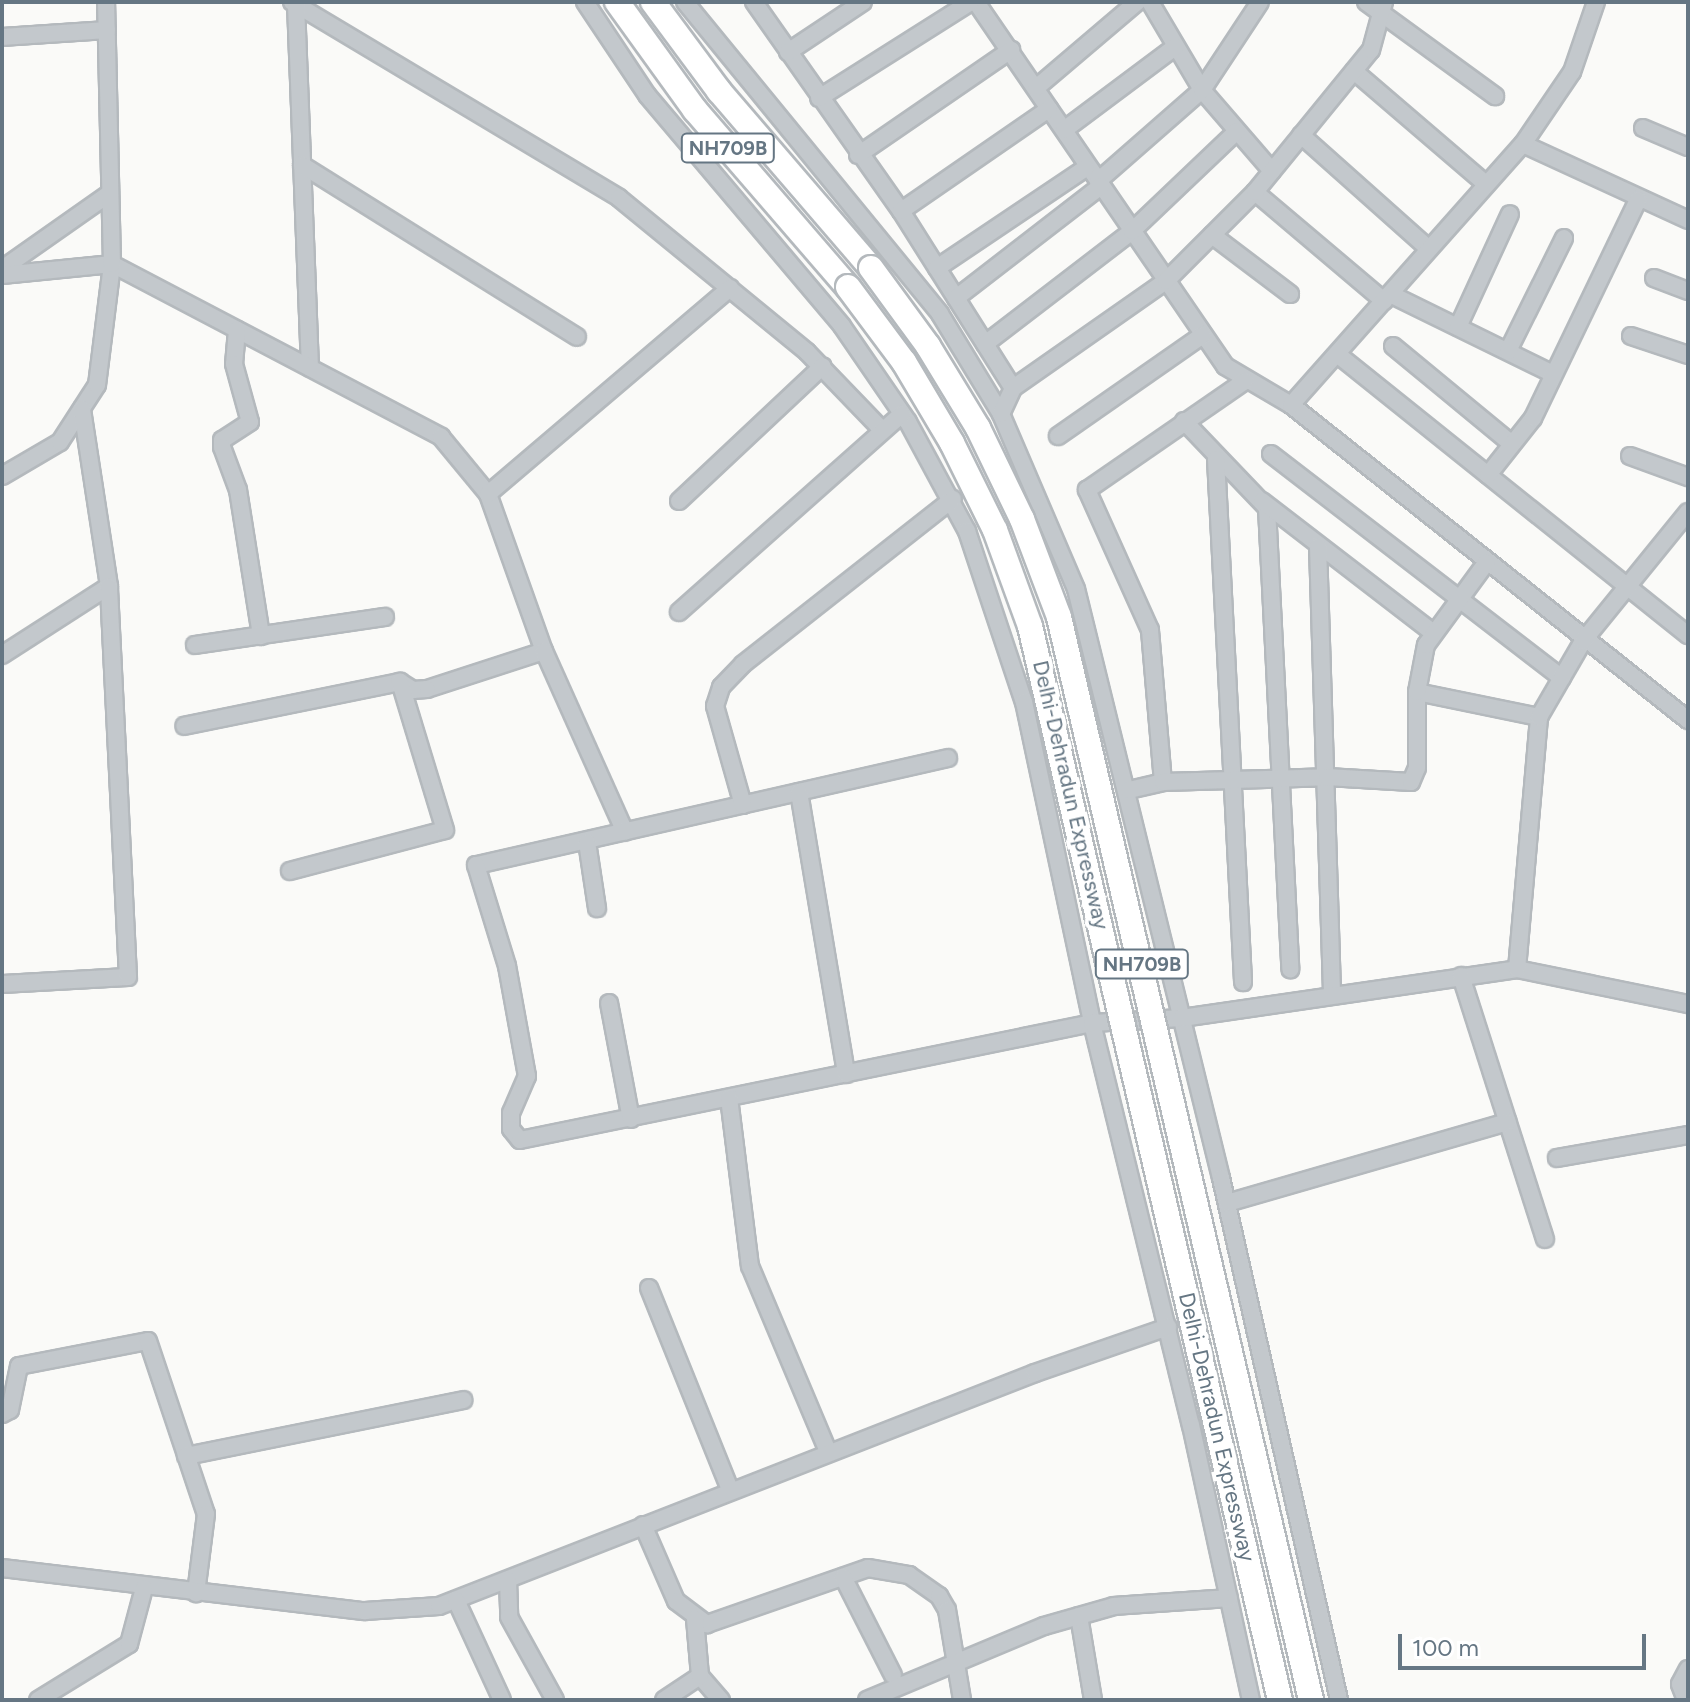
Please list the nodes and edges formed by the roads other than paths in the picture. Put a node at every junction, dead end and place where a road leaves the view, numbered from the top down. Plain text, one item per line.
1 (106, 2) edge
2 (585, 2) edge
3 (617, 2) edge
4 (653, 2) edge
5 (685, 2) edge
6 (863, 2) edge
7 (974, 2) edge
8 (1137, 2) edge
9 (1150, 2) edge
10 (1260, 2) edge
11 (1366, 2) edge
12 (1596, 2) edge
13 (294, 3) edge
14 (762, 5) edge
15 (1384, 9) edge
16 (107, 30) junction
17 (2, 37) edge
18 (1175, 47) junction
19 (1011, 50) junction
20 (788, 52) junction
21 (1354, 71) junction
22 (1036, 88) junction
23 (1202, 90) junction
24 (1495, 96) dead end
25 (819, 98) junction
26 (1049, 109) junction
27 (1643, 128) dead end
28 (1064, 130) junction
29 (1237, 131) junction
30 (1301, 135) junction
31 (1523, 144) junction
32 (1688, 147) edge
33 (858, 155) junction
34 (302, 165) junction
35 (1086, 168) junction
36 (1272, 171) junction
37 (1100, 184) junction
38 (1486, 184) junction
39 (1255, 192) junction
40 (110, 193) junction
41 (1638, 200) junction
42 (901, 211) junction
43 (1510, 214) dead end
44 (1688, 220) edge
45 (1132, 231) junction
46 (1212, 235) junction
47 (1564, 238) dead end
48 (1429, 249) junction
49 (112, 264) junction
50 (937, 268) junction
51 (2, 272) edge
52 (1654, 278) dead end
53 (1166, 281) junction
54 (730, 288) junction
55 (1688, 291) edge
56 (1290, 294) dead end
57 (1387, 297) junction
58 (956, 298) junction
59 (1458, 327) junction
60 (237, 330) junction
61 (1203, 335) junction
62 (1631, 336) dead end
63 (577, 337) dead end
64 (985, 344) junction
65 (1393, 346) dead end
66 (1508, 351) junction
67 (1337, 354) junction
68 (1688, 355) edge
69 (823, 366) junction
70 (310, 368) junction
71 (1553, 374) junction
72 (1245, 381) junction
73 (1013, 388) junction
74 (1291, 405) junction
75 (82, 409) junction
76 (902, 414) junction
77 (1001, 414) junction
78 (1184, 421) junction
79 (882, 430) junction
80 (1058, 436) dead end
81 (1512, 444) junction
82 (1271, 454) dead end
83 (1630, 456) dead end
84 (1216, 459) junction
85 (1488, 475) junction
86 (2, 476) edge
87 (1688, 477) edge
88 (488, 494) junction
89 (953, 499) junction
90 (679, 501) dead end
91 (1261, 501) junction
92 (1688, 512) edge
93 (1318, 546) junction
94 (1486, 563) junction
95 (1629, 585) junction
96 (109, 586) junction
97 (1460, 596) junction
98 (679, 612) dead end
99 (385, 617) dead end
100 (1686, 631) edge
101 (1432, 632) junction
102 (261, 636) junction
103 (1583, 641) junction
104 (195, 645) dead end
105 (544, 651) junction
106 (2, 655) edge
107 (1562, 678) junction
108 (400, 682) junction
109 (1417, 692) junction
110 (1539, 717) junction
111 (1688, 720) edge
112 (184, 726) dead end
113 (948, 758) dead end
114 (1327, 777) junction
115 (1279, 778) junction
116 (1232, 780) junction
117 (1163, 782) junction
118 (1129, 790) junction
119 (799, 792) junction
120 (743, 805) junction
121 (625, 832) junction
122 (587, 842) junction
123 (290, 871) dead end
124 (597, 908) dead end
125 (1290, 969) dead end
126 (1517, 969) junction
127 (1461, 976) junction
128 (1243, 982) dead end
129 (2, 984) edge
130 (1332, 994) junction
131 (609, 1003) dead end
132 (1688, 1004) edge
133 (1182, 1018) junction
134 (1092, 1023) junction
135 (846, 1074) junction
136 (729, 1098) junction
137 (631, 1119) junction
138 (1508, 1122) junction
139 (1688, 1135) edge
140 (1557, 1158) dead end
141 (1227, 1203) junction
142 (1545, 1239) dead end
143 (649, 1288) dead end
144 (1168, 1327) junction
145 (463, 1400) dead end
146 (2, 1414) edge
147 (828, 1452) junction
148 (186, 1456) junction
149 (730, 1490) junction
150 (643, 1525) junction
151 (2, 1568) edge
152 (843, 1577) junction
153 (508, 1580) junction
154 (144, 1588) junction
155 (196, 1593) junction
156 (1229, 1598) junction
157 (456, 1600) junction
158 (1079, 1616) junction
159 (695, 1619) junction
160 (956, 1659) junction
161 (1688, 1669) edge
162 (893, 1675) dead end
163 (700, 1676) junction
164 (38, 1700) edge
165 (502, 1700) edge
166 (555, 1700) edge
167 (664, 1700) edge
168 (721, 1700) edge
169 (867, 1700) edge
170 (962, 1700) edge
171 (1093, 1700) edge
172 (1251, 1700) edge
173 (1280, 1700) edge
174 (1311, 1700) edge
175 (1339, 1700) edge
176 (1686, 1700) edge

1 - 16 street
2 - 76 street
3 - 173 highway, Delhi-Dehradun Expressway / NH709B, bridge
4 - 174 highway, Delhi-Dehradun Expressway / NH709B, bridge
5 - 77 street
6 - 20 street
7 - 19 street
7 - 25 street
8 - 22 street
9 - 18 street
10 - 23 street
11 - 15 street
12 - 31 street
13 - 34 street
13 - 54 street
14 - 20 street
15 - 21 street
15 - 24 street
16 - 17 street
16 - 40 street
18 - 23 street
18 - 28 street
19 - 22 street
19 - 33 street
20 - 25 street
21 - 30 street
21 - 38 street
22 - 26 street
23 - 29 street
23 - 37 street
25 - 33 street
26 - 28 street
26 - 42 street
27 - 32 street
28 - 35 street
29 - 36 street
29 - 45 street
30 - 36 street
30 - 48 street
31 - 38 street
31 - 41 street
33 - 42 street
34 - 63 street
34 - 70 street
35 - 37 street
35 - 50 street
36 - 39 street
37 - 45 street
37 - 58 street
38 - 48 street
39 - 46 street
39 - 57 street
40 - 49 street
40 - 51 street
41 - 44 street
41 - 71 street
42 - 50 street
43 - 59 street
45 - 53 street
45 - 64 street
46 - 53 street
46 - 56 street
47 - 66 street
48 - 57 street
49 - 51 street
49 - 60 street
49 - 75 street
50 - 58 street
52 - 55 street
53 - 61 street
53 - 73 street
54 - 69 street
54 - 88 street
57 - 59 street
57 - 67 street
58 - 64 street
59 - 66 street
60 - 70 street
60 - 102 street
61 - 72 street
61 - 80 street
62 - 68 street
64 - 73 street
65 - 81 street
66 - 71 street
67 - 74 street
67 - 85 street
69 - 79 street
69 - 90 street
70 - 88 street
71 - 81 street
72 - 74 street
72 - 78 street
73 - 77 street
74 - 94 street
75 - 86 street
75 - 96 street
76 - 79 street
76 - 89 street
77 - 118 street
78 - 84 street
78 - 117 street
79 - 98 street
81 - 85 street
82 - 97 street
83 - 87 street
84 - 91 street
84 - 116 street
85 - 95 street
88 - 105 street
89 - 120 street
89 - 134 street
91 - 93 street
91 - 115 street
92 - 95 street
93 - 101 street
93 - 114 street
94 - 97 street
94 - 103 street
95 - 100 street
95 - 103 street
96 - 106 street
96 - 129 street
97 - 101 street
97 - 107 street
99 - 102 street
101 - 109 street
102 - 104 street
103 - 107 street
103 - 111 street
105 - 108 street
105 - 121 street
107 - 110 street
108 - 112 street
108 - 123 street
109 - 110 street
109 - 114 street
110 - 126 street
113 - 119 street
114 - 115 street
114 - 130 street
115 - 116 street
115 - 125 street
116 - 117 street
116 - 128 street
117 - 118 street
118 - 133 street
119 - 120 street
119 - 135 street
120 - 121 street
121 - 122 street
122 - 124 street
122 - 137 street
126 - 127 street
126 - 132 street
127 - 130 street
127 - 138 street
130 - 133 street
131 - 137 street
133 - 134 street
133 - 141 street
134 - 135 street
134 - 144 street
135 - 136 street
136 - 137 street
136 - 147 street
138 - 141 street
138 - 142 street
139 - 140 street
141 - 175 street
143 - 149 street
144 - 147 street
144 - 156 street
145 - 148 street
146 - 148 street
147 - 149 street
148 - 155 street
149 - 150 street
150 - 153 street
150 - 159 street
151 - 154 street
152 - 159 street
152 - 160 street
152 - 162 street
153 - 157 street
153 - 166 street
154 - 155 street
154 - 164 street
155 - 157 street
156 - 158 street
156 - 172 street
157 - 165 street
158 - 160 street
158 - 171 street
159 - 163 street
160 - 169 street
160 - 170 street
161 - 176 street
163 - 167 street
163 - 168 street

